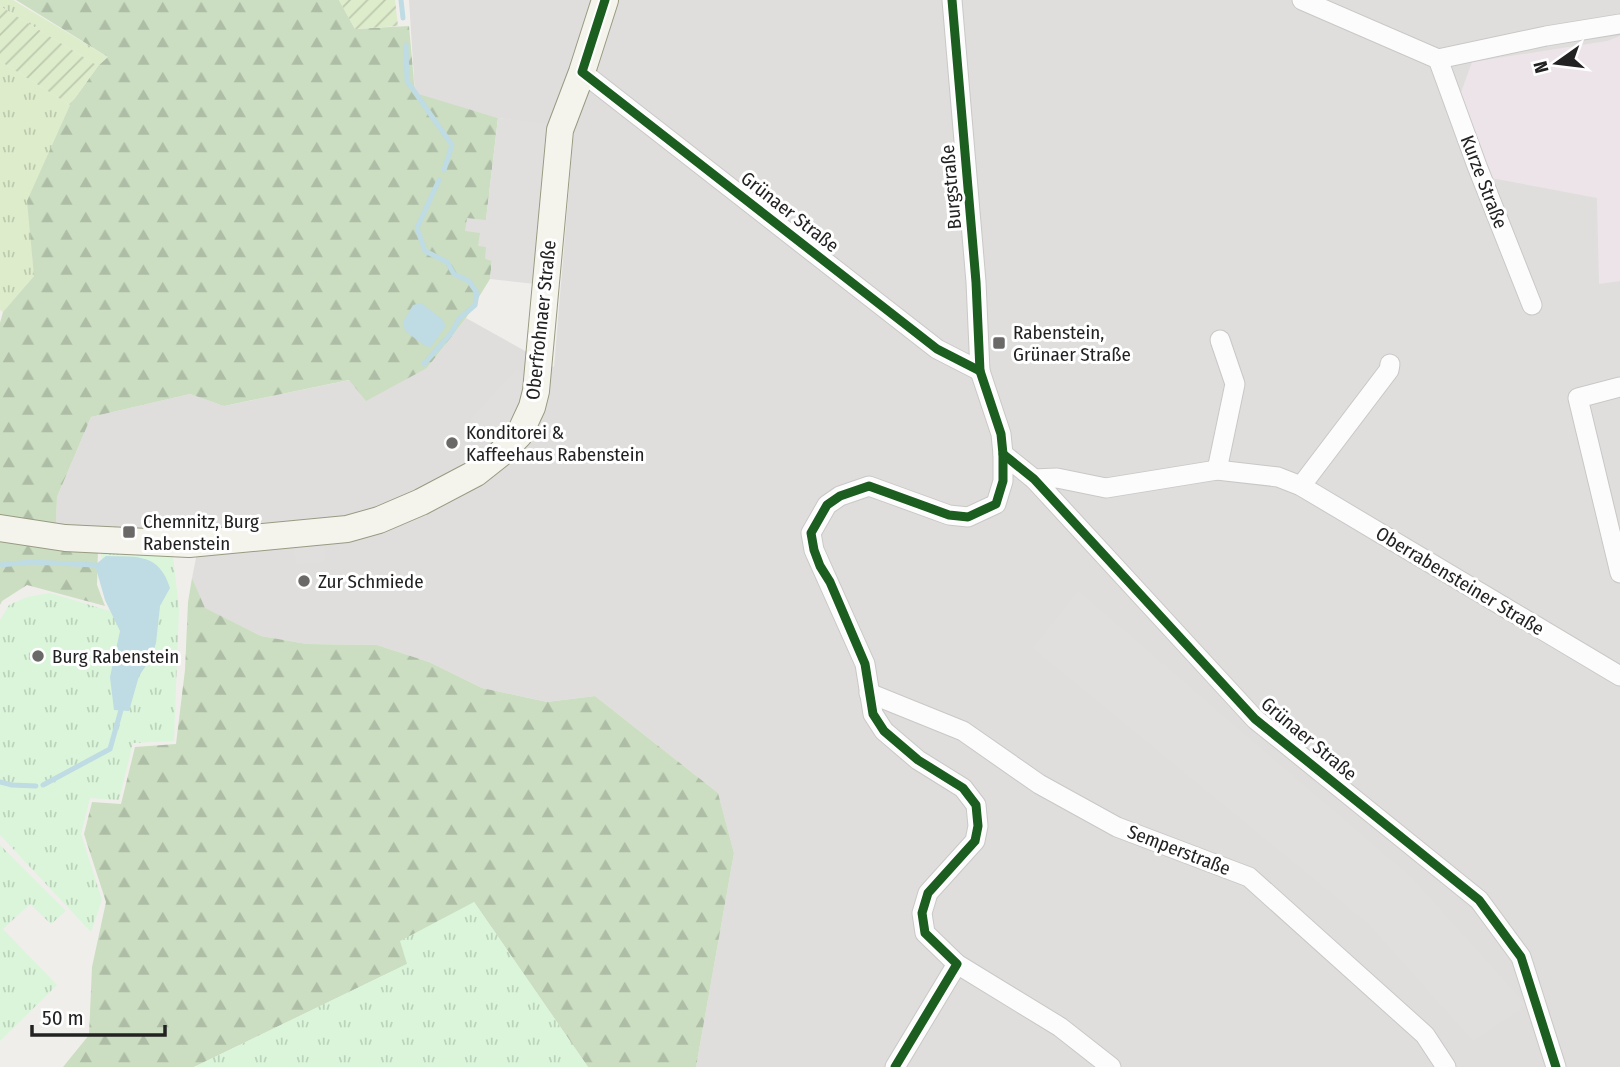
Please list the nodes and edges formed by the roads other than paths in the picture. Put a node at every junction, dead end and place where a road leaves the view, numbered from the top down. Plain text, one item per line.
1 (605, 0) edge
2 (952, 0) edge
3 (1302, 0) edge
4 (1620, 24) edge
5 (1438, 59) junction
6 (582, 72) junction
7 (1532, 305) dead end
8 (1220, 340) dead end
9 (1390, 364) dead end
10 (980, 371) junction
11 (1620, 387) edge
12 (1003, 454) junction
13 (1217, 470) junction
14 (1034, 479) junction
15 (1301, 486) junction
16 (0, 528) edge
17 (1620, 573) edge
18 (1620, 676) edge
19 (869, 693) junction
20 (957, 964) junction
21 (895, 1067) edge
22 (1111, 1067) edge
23 (1446, 1067) edge
24 (1556, 1067) edge

1 - 6 main road, Oberfrohnaer Straße
2 - 10 street, Burgstraße
3 - 5 street
4 - 5 street
5 - 7 street, Kurze Straße
6 - 10 street, Grünaer Straße
6 - 16 main road, Oberfrohnaer Straße
8 - 13 street
9 - 15 street
10 - 12 street, Burgstraße
11 - 17 street
12 - 14 street, Grünaer Straße
12 - 19 street, Burgstraße
13 - 14 street, Oberrabensteiner Straße
13 - 15 street, Oberrabensteiner Straße
14 - 24 street, Grünaer Straße
15 - 18 street, Oberrabensteiner Straße
19 - 20 street
19 - 23 street, Semperstraße
20 - 21 street
20 - 22 street

